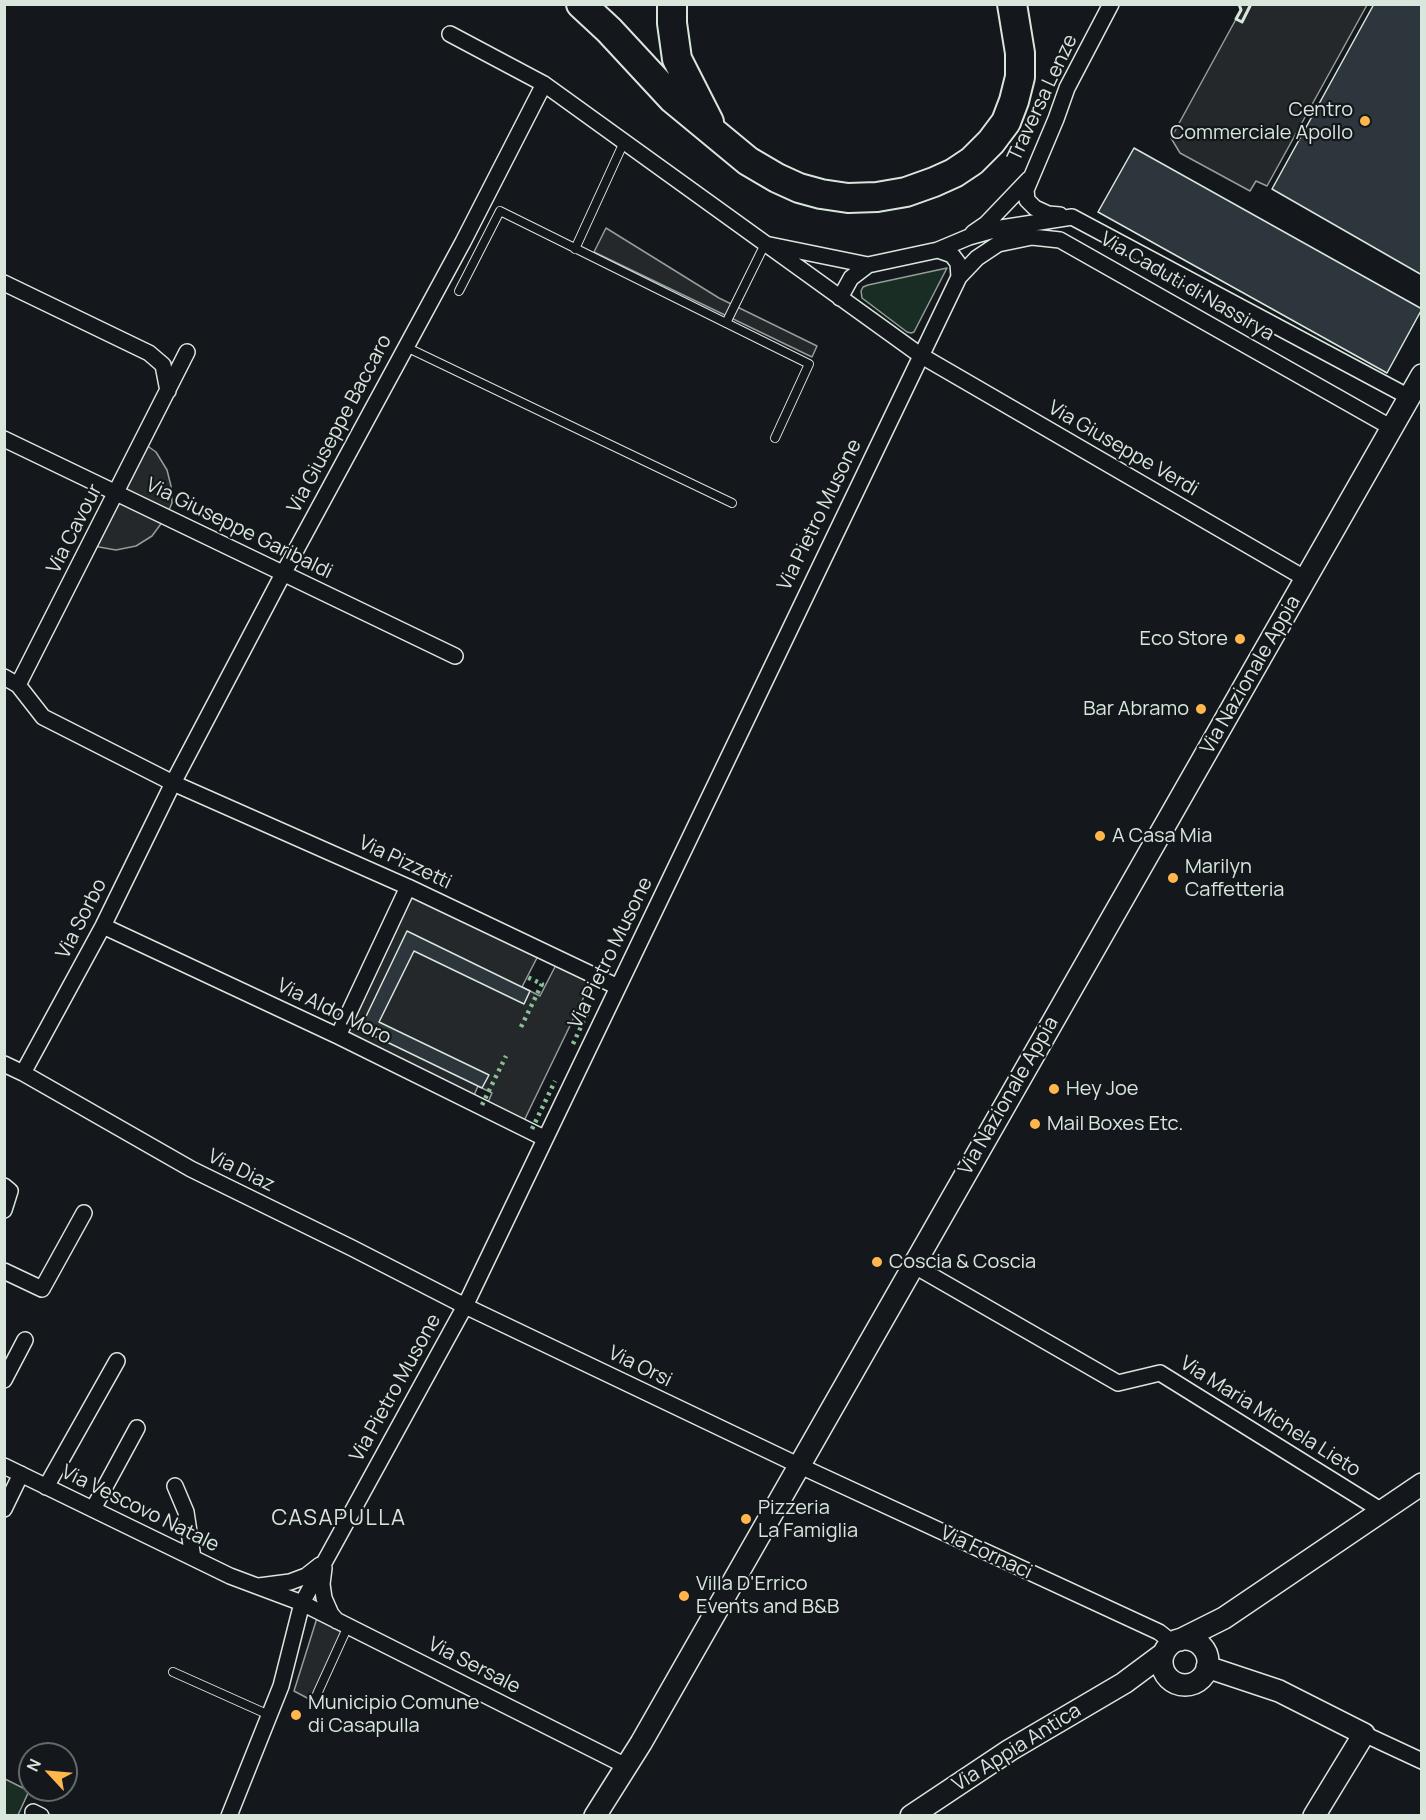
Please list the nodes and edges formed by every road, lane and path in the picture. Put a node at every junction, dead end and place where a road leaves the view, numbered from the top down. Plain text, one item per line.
1 (580, 4) edge
2 (672, 4) edge
3 (1012, 4) edge
4 (1111, 4) edge
5 (450, 34) dead end
6 (544, 84) junction
7 (714, 132) junction
8 (624, 142) junction
9 (1029, 179) junction
10 (1040, 222) junction
11 (969, 237) junction
12 (765, 244) junction
13 (575, 249) junction
14 (938, 250) junction
15 (868, 265) junction
16 (959, 277) junction
17 (4, 283) edge
18 (459, 291) dead end
19 (840, 298) junction
20 (726, 323) junction
21 (406, 347) junction
22 (187, 352) dead end
23 (920, 355) junction
24 (1422, 375) edge
25 (168, 391) junction
26 (1410, 397) junction
27 (1392, 428) junction
28 (775, 438) dead end
29 (4, 439) edge
30 (116, 493) junction
31 (732, 503) dead end
32 (283, 574) junction
33 (1306, 579) junction
34 (455, 656) dead end
35 (11, 681) edge
36 (173, 783) junction
37 (408, 887) junction
38 (103, 926) junction
39 (618, 987) junction
40 (338, 1036) junction
41 (4, 1064) edge
42 (23, 1073) junction
43 (544, 1138) junction
44 (4, 1186) edge
45 (4, 1210) edge
46 (84, 1213) dead end
47 (913, 1265) junction
48 (4, 1271) edge
49 (465, 1306) junction
50 (25, 1340) dead end
51 (117, 1361) dead end
52 (4, 1380) edge
53 (137, 1428) dead end
54 (798, 1465) junction
55 (4, 1466) edge
56 (21, 1474) junction
57 (1422, 1484) edge
58 (46, 1486) junction
59 (175, 1486) dead end
60 (4, 1509) edge
61 (93, 1509) junction
62 (1382, 1511) junction
63 (193, 1558) junction
64 (325, 1562) junction
65 (258, 1587) junction
66 (302, 1603) junction
67 (1224, 1618) junction
68 (343, 1624) junction
69 (1172, 1645) junction
70 (1200, 1646) junction
71 (1207, 1666) junction
72 (173, 1672) dead end
73 (1166, 1676) junction
74 (1124, 1683) junction
75 (313, 1703) dead end
76 (269, 1715) junction
77 (1364, 1734) junction
78 (1422, 1761) edge
79 (626, 1766) junction
80 (229, 1815) edge
81 (595, 1815) edge
82 (911, 1815) edge
83 (1314, 1815) edge

1 - 7 highway
2 - 7 highway
3 - 7 highway
4 - 9 street, Traversa Lenze
5 - 6 street
6 - 8 street
6 - 21 street, Via Giuseppe Baccaro
8 - 12 street
8 - 13 lane
9 - 10 street, Traversa Lenze
9 - 11 street, Via Caduti di Nassirya
10 - 11 street, Via Caduti di Nassirya
10 - 16 street, Via Caduti di Nassirya
10 - 26 street, Via Caduti di Nassirya
10 - 27 street, Via Caduti di Nassirya
11 - 14 street, Via Caduti di Nassirya
12 - 15 street
12 - 19 street
12 - 20 lane
13 - 18 lane
13 - 20 lane
14 - 15 street
14 - 16 street
15 - 19 street
16 - 23 street, Via Pietro Musone
17 - 25 street
19 - 23 street
20 - 28 lane
21 - 31 lane
21 - 32 street, Via Giuseppe Baccaro
22 - 25 street, Via Cavour
23 - 33 street, Via Giuseppe Verdi
23 - 39 street, Via Pietro Musone
24 - 26 main road, Via Nazionale Appia
25 - 30 street, Via Cavour
26 - 27 main road, Via Nazionale Appia
27 - 33 main road, Via Nazionale Appia
29 - 30 street, Via Giuseppe Garibaldi
30 - 32 street, Via Giuseppe Garibaldi
30 - 35 street, Via Cavour
32 - 34 street, Via Giuseppe Garibaldi
32 - 36 street, Via Giuseppe Baccaro
33 - 47 main road, Via Nazionale Appia
35 - 36 street, Via Pizzetti
36 - 37 street, Via Pizzetti
36 - 38 street, Via Sorbo
37 - 39 street, Via Pizzetti
37 - 40 street
38 - 40 street, Via Aldo Moro
38 - 42 street, Via Sorbo
39 - 43 street, Via Pietro Musone
40 - 43 street, Via Aldo Moro
41 - 42 street, Via Diaz
42 - 49 street, Via Diaz
43 - 49 street, Via Pietro Musone
44 - 45 street
46 - 48 street
47 - 54 main road, Via Nazionale Appia
47 - 62 street, Via Maria Michela Lieto
49 - 54 street, Via Orsi
49 - 64 street, Via Pietro Musone
50 - 52 street
51 - 58 street
53 - 61 street
54 - 69 street, Via Fornaci
54 - 79 main road, Via Nazionale Appia
55 - 56 street, Via Vescovo Natale
56 - 58 street, Via Vescovo Natale
56 - 60 street
57 - 62 main road, Via Appia Antica
58 - 61 street, Via Vescovo Natale
59 - 63 street
61 - 63 street, Via Vescovo Natale
62 - 67 main road, Via Appia Antica
63 - 65 street, Via Vescovo Natale
64 - 65 street
64 - 66 street, Via Pietro Musone
64 - 68 street, Via Pietro Musone
65 - 66 street, Via Vescovo Natale
66 - 68 street, Via Sersale
66 - 76 street, Via Pietro Musone
67 - 69 main road, Via Appia Antica
67 - 70 main road, Via Appia Antica
68 - 75 lane
68 - 79 street, Via Sersale
69 - 70 main road
69 - 73 main road
69 - 74 main road, Via Appia Antica
70 - 71 main road
71 - 73 main road, Via Appia Antica
71 - 77 main road
72 - 76 lane
73 - 74 main road, Via Appia Antica
74 - 82 main road, Via Appia Antica
76 - 80 street, Via Pietro Musone
77 - 78 street
77 - 83 main road
79 - 81 main road, Via Nazionale Appia

